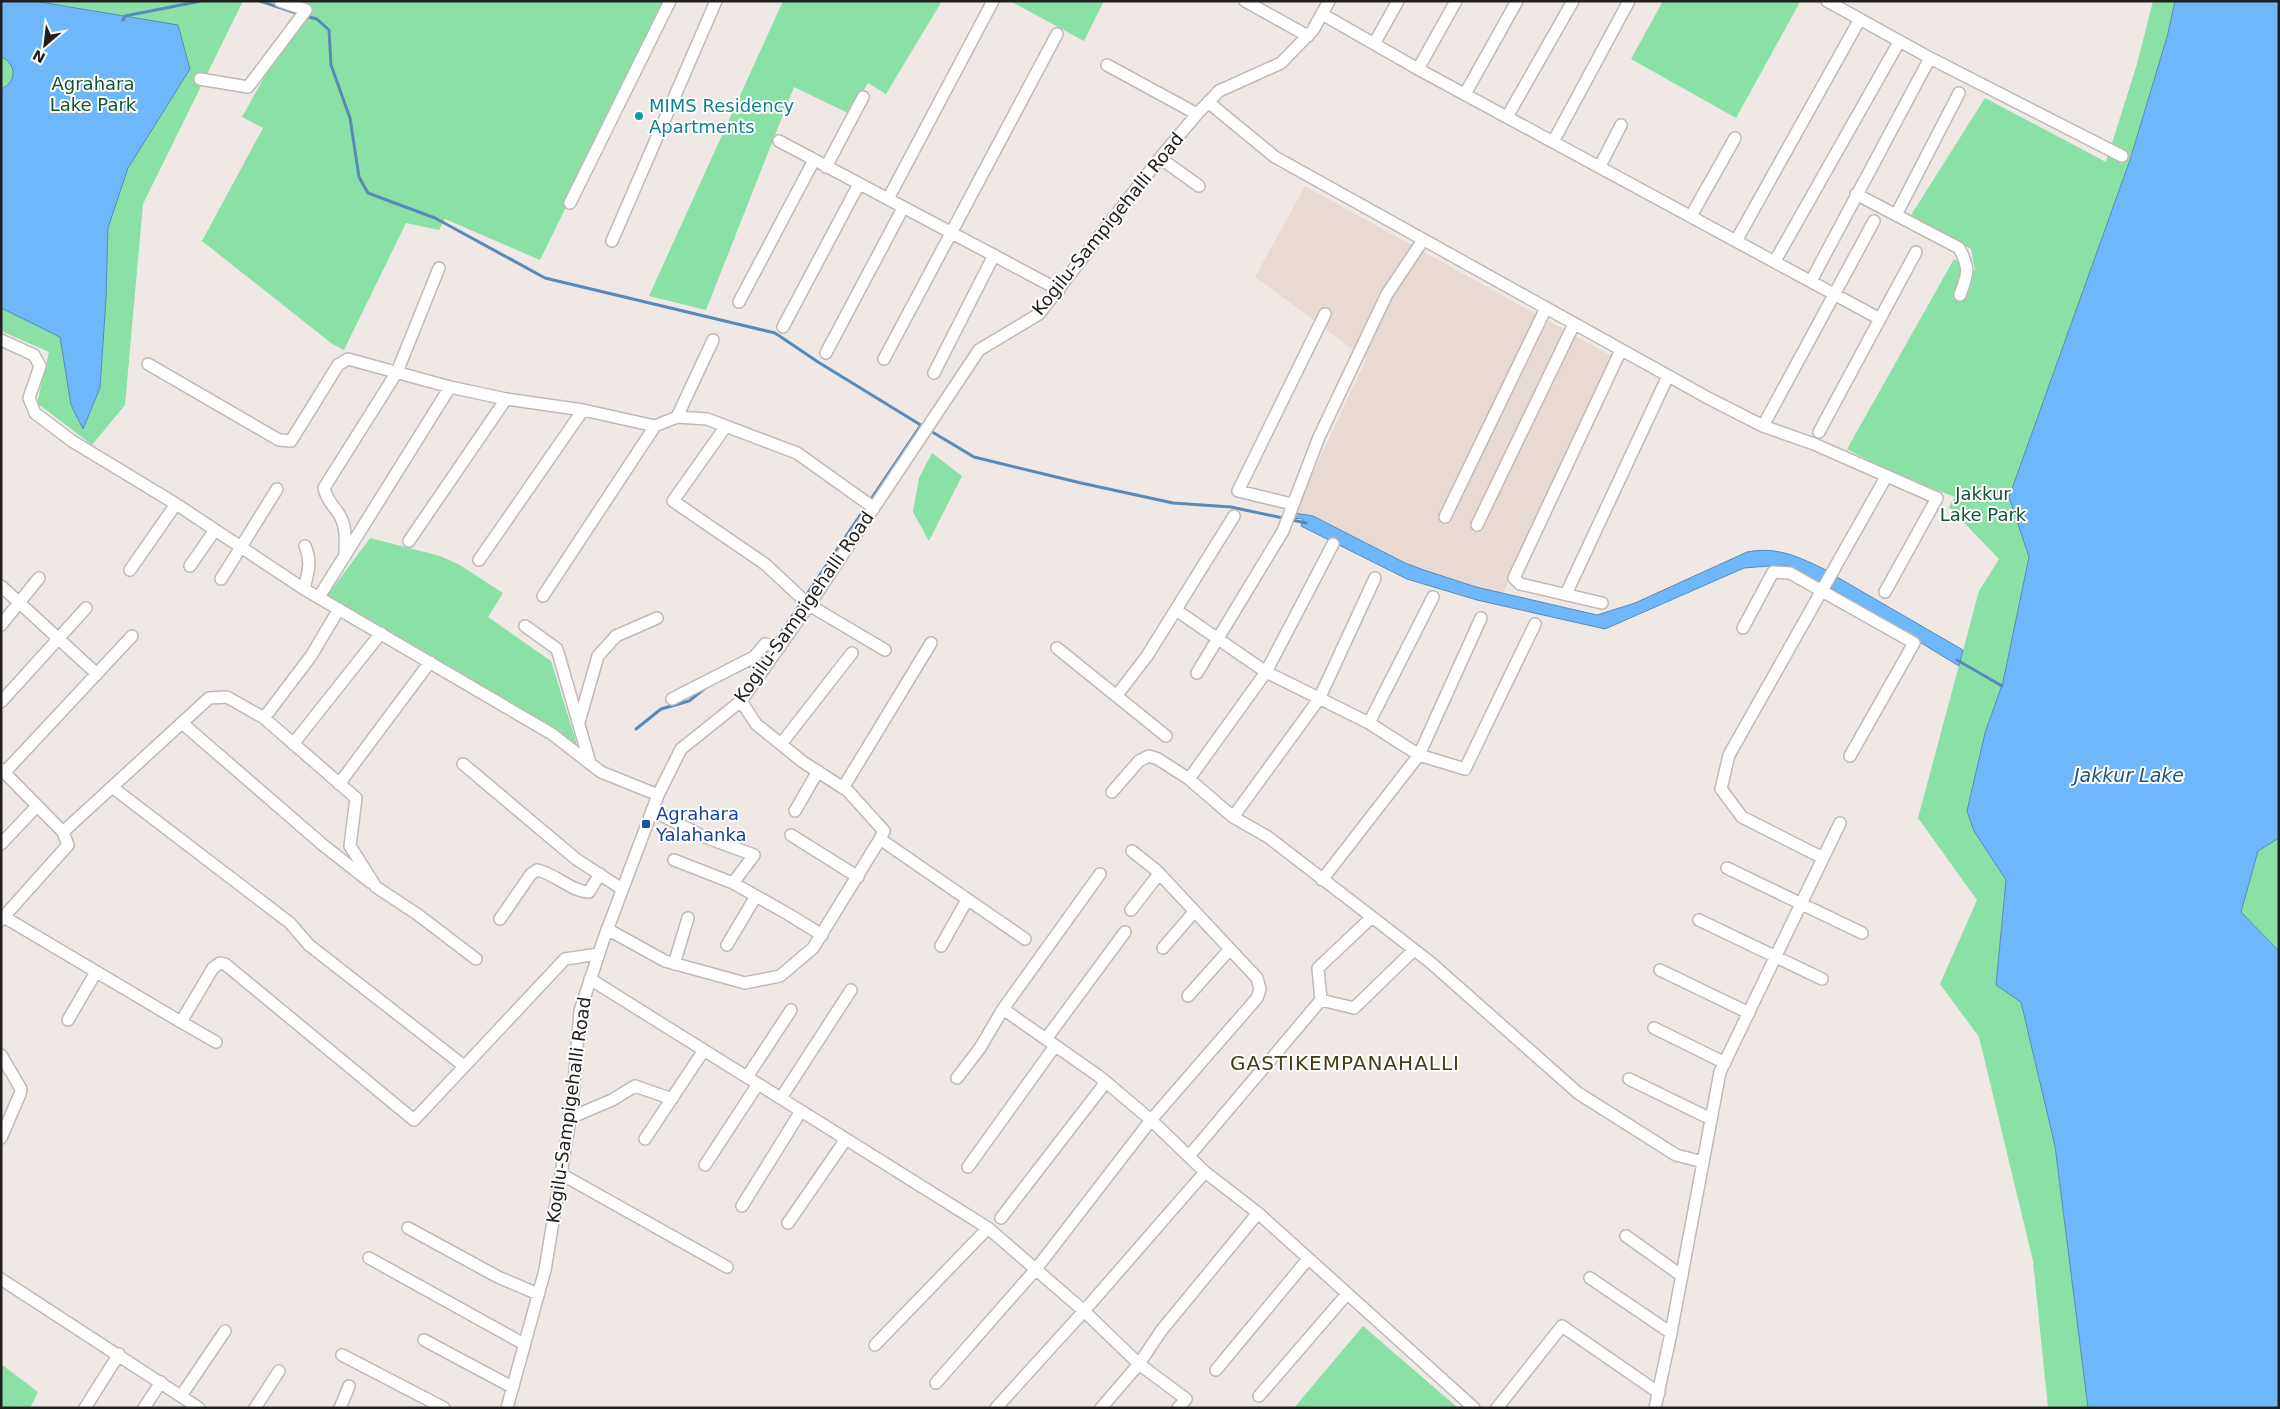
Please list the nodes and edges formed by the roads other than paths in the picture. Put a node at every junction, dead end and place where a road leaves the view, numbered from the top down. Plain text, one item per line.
1 (280, 1) edge
2 (670, 1) edge
3 (716, 1) edge
4 (993, 1) edge
5 (1329, 1) edge
6 (1398, 1) edge
7 (1456, 1) edge
8 (1518, 1) edge
9 (1573, 1) edge
10 (1629, 1) edge
11 (1827, 1) edge
12 (1248, 2) edge
13 (1322, 14) junction
14 (1860, 20) junction
15 (1057, 34) dead end
16 (1308, 36) junction
17 (1899, 42) junction
18 (1374, 44) junction
19 (1930, 58) junction
20 (1106, 65) dead end
21 (1418, 69) junction
22 (200, 79) dead end
23 (1959, 93) dead end
24 (1465, 94) junction
25 (863, 97) dead end
26 (1208, 102) junction
27 (1197, 114) junction
28 (1507, 117) junction
29 (1622, 125) dead end
30 (1735, 138) dead end
31 (779, 142) dead end
32 (1553, 142) junction
33 (2122, 156) dead end
34 (1160, 158) junction
35 (814, 160) junction
36 (1600, 166) junction
37 (826, 167) junction
38 (859, 184) junction
39 (1199, 186) dead end
40 (1856, 194) junction
41 (888, 200) junction
42 (570, 203) dead end
43 (903, 208) junction
44 (1896, 215) junction
45 (1691, 216) junction
46 (1874, 222) dead end
47 (951, 233) junction
48 (1423, 240) junction
49 (612, 241) dead end
50 (1736, 241) junction
51 (1916, 252) dead end
52 (994, 255) junction
53 (1775, 261) junction
54 (439, 268) dead end
55 (1811, 281) junction
56 (1059, 290) junction
57 (1834, 294) junction
58 (1960, 294) dead end
59 (739, 302) dead end
60 (1546, 308) junction
61 (1325, 314) dead end
62 (1880, 319) junction
63 (1574, 324) junction
64 (783, 328) dead end
65 (1, 340) edge
66 (713, 340) dead end
67 (1622, 350) junction
68 (826, 353) dead end
69 (884, 359) dead end
70 (148, 364) dead end
71 (397, 372) junction
72 (934, 373) dead end
73 (1668, 376) junction
74 (450, 387) junction
75 (506, 399) junction
76 (583, 410) junction
77 (677, 417) junction
78 (655, 426) junction
79 (726, 426) junction
80 (1763, 426) junction
81 (1819, 432) dead end
82 (1886, 477) junction
83 (277, 489) dead end
84 (176, 504) junction
85 (1292, 504) junction
86 (874, 508) junction
87 (1234, 516) dead end
88 (1445, 517) dead end
89 (1477, 525) dead end
90 (215, 530) junction
91 (409, 541) dead end
92 (1333, 544) dead end
93 (239, 546) junction
94 (305, 546) dead end
95 (345, 556) junction
96 (479, 560) dead end
97 (190, 566) dead end
98 (130, 570) dead end
99 (38, 578) dead end
100 (1375, 578) dead end
101 (220, 579) dead end
102 (1, 586) edge
103 (304, 589) junction
104 (1822, 591) junction
105 (1884, 592) dead end
106 (1566, 594) junction
107 (543, 596) dead end
108 (319, 597) junction
109 (1433, 597) dead end
110 (20, 603) junction
111 (1602, 603) dead end
112 (809, 604) junction
113 (86, 608) dead end
114 (339, 609) junction
115 (1176, 610) junction
116 (657, 618) dead end
117 (1481, 618) dead end
118 (1535, 624) dead end
119 (1, 625) edge
120 (525, 626) dead end
121 (1743, 628) dead end
122 (381, 633) junction
123 (132, 636) dead end
124 (1218, 638) junction
125 (58, 639) junction
126 (931, 643) dead end
127 (780, 646) junction
128 (1057, 648) dead end
129 (885, 650) dead end
130 (852, 653) dead end
131 (430, 662) junction
132 (1266, 672) junction
133 (1197, 673) dead end
134 (96, 674) junction
135 (1117, 695) junction
136 (672, 699) dead end
137 (1319, 699) junction
138 (741, 701) junction
139 (1, 702) edge
140 (264, 718) junction
141 (182, 723) junction
142 (1369, 723) junction
143 (579, 724) junction
144 (1166, 736) dead end
145 (293, 744) junction
146 (781, 744) junction
147 (1419, 755) junction
148 (1850, 756) dead end
149 (590, 763) junction
150 (463, 764) dead end
151 (3, 771) edge
152 (818, 772) junction
153 (1189, 779) junction
154 (340, 784) junction
155 (112, 787) junction
156 (843, 788) junction
157 (1112, 792) dead end
158 (658, 794) junction
159 (37, 806) junction
160 (652, 810) junction
161 (795, 811) dead end
162 (1233, 817) junction
163 (1840, 823) dead end
164 (63, 832) junction
165 (791, 835) dead end
166 (880, 840) junction
167 (1, 844) edge
168 (1132, 851) dead end
169 (1824, 858) junction
170 (674, 860) dead end
171 (1727, 868) dead end
172 (600, 874) junction
173 (1100, 874) dead end
174 (1159, 874) junction
175 (858, 877) junction
176 (1322, 880) junction
177 (733, 883) junction
178 (376, 887) junction
179 (622, 889) junction
180 (756, 896) junction
181 (967, 900) junction
182 (1802, 904) junction
183 (1131, 910) dead end
184 (1194, 912) junction
185 (1372, 917) junction
186 (3, 918) edge
187 (688, 918) dead end
188 (500, 919) dead end
189 (1699, 920) dead end
190 (607, 929) junction
191 (1125, 932) dead end
192 (1862, 933) dead end
193 (822, 935) junction
194 (1025, 939) dead end
195 (727, 945) dead end
196 (941, 946) dead end
197 (1163, 948) dead end
198 (1230, 949) junction
199 (1414, 950) junction
200 (598, 954) junction
201 (1776, 957) junction
202 (476, 960) dead end
203 (674, 964) junction
204 (1660, 970) dead end
205 (96, 972) junction
206 (590, 979) junction
207 (1822, 979) dead end
208 (851, 990) dead end
209 (1188, 996) dead end
210 (1322, 1000) junction
211 (1003, 1009) junction
212 (791, 1010) dead end
213 (1749, 1013) junction
214 (68, 1020) dead end
215 (181, 1022) junction
216 (1654, 1028) dead end
217 (216, 1042) dead end
218 (1051, 1042) junction
219 (704, 1050) junction
220 (1, 1055) edge
221 (1725, 1063) junction
222 (464, 1066) junction
223 (747, 1077) junction
224 (957, 1078) dead end
225 (1630, 1080) dead end
226 (1106, 1082) junction
227 (758, 1084) junction
228 (781, 1098) junction
229 (672, 1099) junction
230 (801, 1111) junction
231 (570, 1118) junction
232 (1711, 1119) junction
233 (1151, 1120) junction
234 (1, 1138) edge
235 (646, 1139) dead end
236 (846, 1139) junction
237 (1189, 1156) junction
238 (1703, 1162) junction
239 (705, 1165) dead end
240 (968, 1167) dead end
241 (1205, 1172) junction
242 (561, 1174) junction
243 (742, 1206) dead end
244 (1258, 1213) junction
245 (1001, 1218) dead end
246 (788, 1222) dead end
247 (408, 1228) dead end
248 (988, 1228) junction
249 (1626, 1236) dead end
250 (369, 1258) dead end
251 (1308, 1259) junction
252 (727, 1267) dead end
253 (1036, 1269) junction
254 (1682, 1276) junction
255 (1590, 1278) dead end
256 (1, 1279) edge
257 (538, 1294) junction
258 (1347, 1294) junction
259 (1084, 1311) junction
260 (225, 1331) dead end
261 (1671, 1333) junction
262 (424, 1340) dead end
263 (524, 1344) junction
264 (875, 1345) dead end
265 (119, 1354) junction
266 (342, 1355) dead end
267 (1139, 1364) junction
268 (1216, 1370) dead end
269 (279, 1371) dead end
270 (161, 1382) junction
271 (936, 1383) dead end
272 (349, 1386) dead end
273 (512, 1387) junction
274 (1659, 1393) junction
275 (181, 1396) junction
276 (1259, 1396) dead end
277 (86, 1408) edge
278 (144, 1408) edge
279 (200, 1408) edge
280 (255, 1408) edge
281 (340, 1408) edge
282 (444, 1408) edge
283 (507, 1408) edge
284 (996, 1408) edge
285 (1101, 1408) edge
286 (1178, 1408) edge
287 (1474, 1408) edge
288 (1497, 1408) edge
289 (1655, 1408) edge

1 - 22 street
2 - 42 street
3 - 49 street
4 - 41 street
5 - 13 street, Kogilu-Sampigehalli Road
6 - 18 street
7 - 21 street
8 - 24 street
9 - 28 street
10 - 32 street
11 - 14 street
12 - 16 street
13 - 16 street, Kogilu-Sampigehalli Road
13 - 18 street
14 - 17 street
14 - 50 street
15 - 47 street
16 - 26 street, Kogilu-Sampigehalli Road
17 - 19 street
17 - 53 street
18 - 21 street
19 - 33 street
19 - 40 street
20 - 27 street
21 - 24 street
23 - 44 street
24 - 28 street
25 - 37 street
26 - 27 street, Kogilu-Sampigehalli Road
26 - 48 street
27 - 34 street, Kogilu-Sampigehalli Road
28 - 32 street
29 - 36 street
30 - 45 street
31 - 35 street
32 - 36 street
34 - 39 street
34 - 56 street, Kogilu-Sampigehalli Road
35 - 37 street
35 - 59 street
36 - 45 street
37 - 38 street
38 - 41 street
38 - 64 street
40 - 44 street
40 - 55 street
41 - 43 street
43 - 47 street
43 - 68 street
44 - 58 street
45 - 50 street
46 - 57 street
47 - 52 street
47 - 69 street
48 - 60 street
48 - 85 street
50 - 53 street
51 - 62 street
52 - 56 street
52 - 72 street
53 - 55 street
54 - 71 street
55 - 57 street
56 - 86 street, Kogilu-Sampigehalli Road
57 - 62 street
57 - 80 street
60 - 63 street
60 - 88 street
61 - 85 street
62 - 81 street
63 - 67 street
63 - 89 street
65 - 84 street
66 - 77 street
67 - 73 street
67 - 106 street
70 - 71 street
71 - 74 street
71 - 95 street
73 - 80 street
73 - 106 street
74 - 75 street
74 - 95 street
75 - 76 street
75 - 91 street
76 - 78 street
76 - 96 street
77 - 78 street
77 - 79 street
78 - 107 street
79 - 86 street
79 - 112 street
80 - 82 street
82 - 104 street
82 - 105 street
83 - 93 street
84 - 90 street
84 - 98 street
85 - 124 street
86 - 112 street, Kogilu-Sampigehalli Road
87 - 115 street
90 - 93 street
90 - 97 street
92 - 132 street
93 - 101 street
93 - 103 street
94 - 103 street
95 - 108 street
99 - 110 street
100 - 137 street
102 - 110 street
103 - 108 street
104 - 121 street
104 - 148 street
104 - 169 street
106 - 111 street
108 - 114 street
109 - 142 street
110 - 119 street
110 - 125 street
112 - 127 street, Kogilu-Sampigehalli Road
112 - 129 street
113 - 125 street
114 - 122 street
114 - 140 street
115 - 124 street
115 - 135 street
116 - 143 street
117 - 147 street
118 - 147 street
120 - 143 street
122 - 131 street
122 - 145 street
123 - 134 street
124 - 132 street
124 - 133 street
125 - 134 street
125 - 139 street
126 - 156 street
127 - 136 street
127 - 138 street, Kogilu-Sampigehalli Road
128 - 135 street
130 - 146 street
131 - 149 street
131 - 154 street
132 - 137 street
132 - 153 street
134 - 151 street
135 - 144 street
137 - 142 street
137 - 162 street
138 - 146 street
138 - 158 street, Kogilu-Sampigehalli Road
140 - 141 street
140 - 145 street
141 - 155 street
141 - 178 street
142 - 147 street
143 - 149 street
145 - 154 street
146 - 152 street
147 - 176 street
149 - 158 street
150 - 172 street
151 - 159 street
152 - 156 street
152 - 161 street
153 - 157 street
153 - 162 street
154 - 178 street
155 - 164 street
155 - 222 street
156 - 166 street
158 - 160 street, Kogilu-Sampigehalli Road
159 - 164 street
159 - 167 street
160 - 177 street
160 - 179 street, Kogilu-Sampigehalli Road
162 - 176 street
163 - 169 street
164 - 186 street
165 - 175 street
166 - 175 street
166 - 181 street
168 - 174 street
169 - 182 street
170 - 177 street
171 - 182 street
172 - 179 street
172 - 188 street
173 - 211 street
174 - 183 street
174 - 184 street
175 - 193 street
176 - 185 street
177 - 180 street
178 - 202 street
179 - 190 street, Kogilu-Sampigehalli Road
180 - 193 street
180 - 195 street
181 - 194 street
181 - 196 street
182 - 192 street
182 - 201 street
184 - 197 street
184 - 198 street
185 - 199 street
185 - 210 street
186 - 205 street
187 - 203 street
189 - 201 street
190 - 200 street, Kogilu-Sampigehalli Road
190 - 203 street
191 - 218 street
193 - 203 street
198 - 209 street
198 - 233 street
199 - 210 street
199 - 238 street
200 - 206 street, Kogilu-Sampigehalli Road
200 - 222 street
201 - 207 street
201 - 213 street
204 - 213 street
205 - 214 street
205 - 215 street
206 - 219 street
206 - 231 street, Kogilu-Sampigehalli Road
208 - 228 street
210 - 237 street
211 - 218 street
211 - 224 street
212 - 223 street
213 - 221 street
215 - 217 street
215 - 222 street
216 - 221 street
218 - 226 street
218 - 240 street
219 - 223 street
219 - 229 street
220 - 234 street
221 - 232 street
223 - 227 street
225 - 232 street
226 - 233 street
226 - 245 street
227 - 228 street
227 - 239 street
228 - 230 street
229 - 231 street
229 - 235 street
230 - 236 street
230 - 243 street
231 - 242 street, Kogilu-Sampigehalli Road
232 - 238 street
233 - 237 street
233 - 253 street
236 - 246 street
236 - 248 street
237 - 241 street
238 - 254 street
241 - 244 street
241 - 259 street
242 - 252 street
242 - 257 street, Kogilu-Sampigehalli Road
244 - 251 street
244 - 267 street
247 - 257 street
248 - 253 street
248 - 264 street
249 - 254 street
250 - 263 street
251 - 258 street
251 - 268 street
253 - 259 street
253 - 271 street
254 - 261 street
255 - 261 street
256 - 265 street
257 - 263 street, Kogilu-Sampigehalli Road
258 - 276 street
258 - 287 street
259 - 267 street
259 - 284 street
260 - 275 street
261 - 274 street
262 - 273 street
263 - 273 street, Kogilu-Sampigehalli Road
265 - 270 street
265 - 277 street
266 - 282 street
267 - 285 street
267 - 286 street
269 - 280 street
270 - 275 street
270 - 278 street
272 - 281 street
273 - 283 street, Kogilu-Sampigehalli Road
274 - 288 street
274 - 289 street
275 - 279 street

